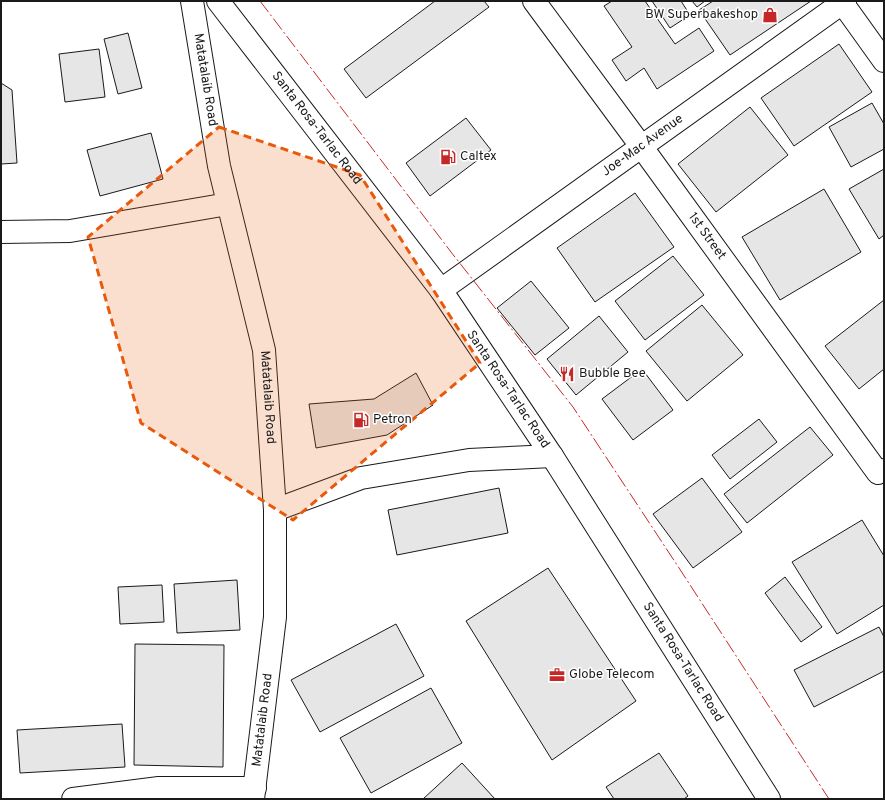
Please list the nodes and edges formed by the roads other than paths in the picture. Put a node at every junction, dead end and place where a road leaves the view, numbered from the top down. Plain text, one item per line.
1 (192, 1) edge
2 (218, 1) edge
3 (534, 1) edge
4 (843, 2) edge
5 (884, 61) edge
6 (641, 146) junction
7 (228, 204) junction
8 (1, 232) edge
9 (441, 290) junction
10 (552, 456) junction
11 (881, 472) edge
12 (275, 510) junction
13 (254, 793) edge
14 (73, 799) edge
15 (769, 799) edge

1 - 7 main road, Matatalaib Road
2 - 9 main road, Santa Rosa-Tarlac Road
3 - 6 main road, 1st Street
4 - 5 main road
4 - 6 main road, Joe-Mac Avenue
6 - 9 main road, Joe-Mac Avenue
6 - 11 main road, 1st Street
7 - 8 main road
7 - 12 main road, Matatalaib Road
9 - 10 main road, Santa Rosa-Tarlac Road
10 - 12 main road
10 - 15 main road, Santa Rosa-Tarlac Road
12 - 13 main road, Matatalaib Road
13 - 14 main road

